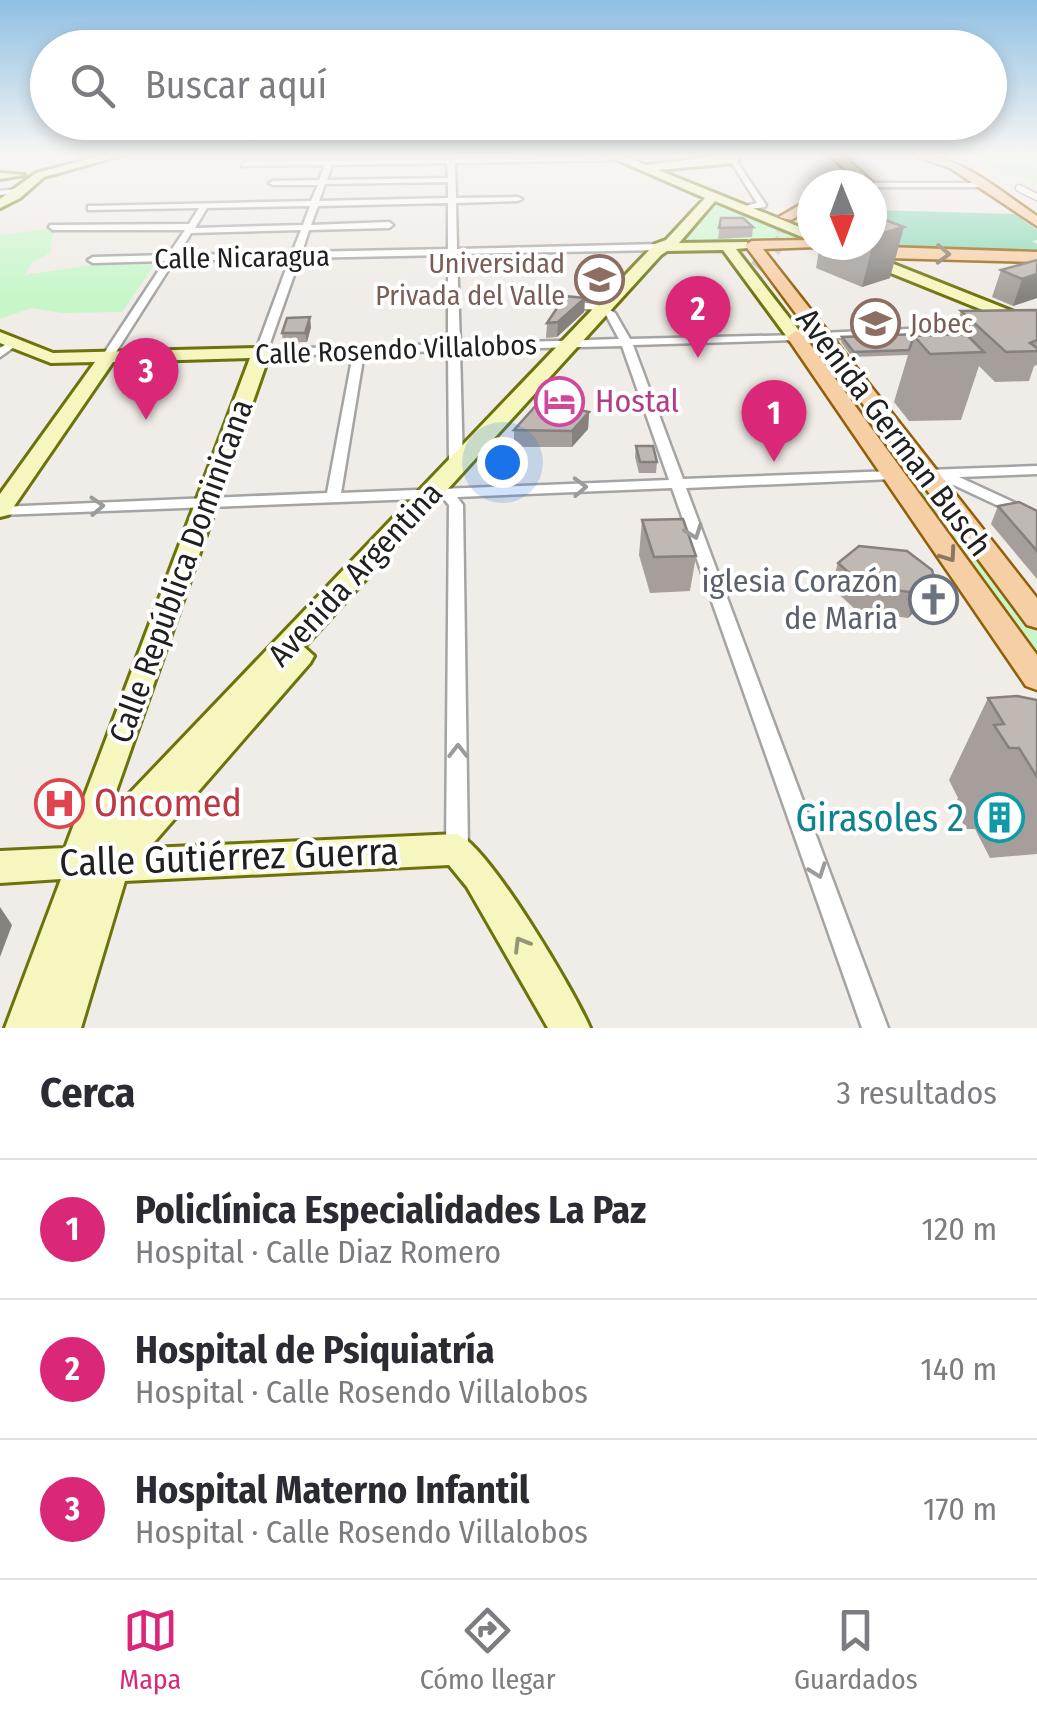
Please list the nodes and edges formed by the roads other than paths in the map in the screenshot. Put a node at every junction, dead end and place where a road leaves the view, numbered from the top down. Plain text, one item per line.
1 (362, 202) edge
2 (452, 202) edge
3 (708, 202) edge
4 (727, 202) edge
5 (762, 202) edge
6 (1009, 202) edge
7 (315, 203) junction
8 (204, 207) junction
9 (91, 208) dead end
10 (741, 208) junction
11 (797, 211) edge
12 (786, 217) tunnel mouth
13 (1037, 222) edge
14 (389, 225) dead end
15 (53, 227) dead end
16 (307, 228) junction
17 (190, 229) junction
18 (797, 233) edge
19 (797, 241) edge
20 (752, 245) junction
21 (667, 246) junction
22 (728, 246) junction
23 (452, 252) junction
24 (887, 253) edge
25 (297, 255) junction
26 (1037, 257) edge
27 (170, 258) junction
28 (93, 260) dead end
29 (869, 260) edge
30 (758, 270) dead end
31 (532, 300) dead end
32 (607, 311) junction
33 (1037, 327) edge
34 (997, 328) edge
35 (979, 329) edge
36 (796, 336) junction
37 (821, 336) junction
38 (626, 342) junction
39 (577, 343) junction
40 (4, 345) edge
41 (454, 347) junction
42 (360, 351) junction
43 (261, 352) junction
44 (107, 358) junction
45 (1037, 470) edge
46 (933, 474) junction
47 (893, 475) junction
48 (450, 481) junction
49 (677, 484) junction
50 (333, 498) junction
51 (207, 502) junction
52 (0, 510) edge
53 (1037, 519) edge
54 (1037, 618) edge
55 (1037, 678) edge
56 (458, 849) junction
57 (98, 866) junction
58 (0, 867) edge
59 (61, 974) junction
60 (25, 1028) edge
61 (61, 1028) edge
62 (570, 1028) edge
63 (875, 1028) edge

1 - 7 street
2 - 23 street
3 - 21 main road, Avenida Argentina
4 - 10 main road
5 - 10 street
6 - 13 main road
7 - 8 street
7 - 16 street, Calle República Dominicana
8 - 9 street
8 - 17 street
10 - 18 main road
11 - 12 main road
14 - 16 street
15 - 17 street
16 - 17 street
16 - 25 street, Calle República Dominicana
17 - 27 street
19 - 20 main road, Calle Nicaragua
20 - 22 main road, Calle Nicaragua
20 - 37 main road, Avenida German Busch
21 - 22 main road, Calle Nicaragua
21 - 23 street, Calle Nicaragua
21 - 32 main road, Avenida Argentina
22 - 36 main road, Avenida German Busch
23 - 25 street, Calle Nicaragua
23 - 41 street
24 -> 26 main road
25 - 27 street, Calle Nicaragua
25 - 43 street, Calle República Dominicana
27 - 28 street, Calle Nicaragua
27 - 44 street
29 - 33 main road
30 - 36 main road
31 - 32 street
32 - 38 street
32 - 39 main road, Avenida Argentina
33 - 34 street
35 - 37 street
36 - 37 main road
36 - 38 street, Calle Rosendo Villalobos
36 - 47 main road, Avenida German Busch
37 - 46 main road, Avenida German Busch
38 - 39 street, Calle Rosendo Villalobos
38 - 49 street
39 - 41 street, Calle Rosendo Villalobos
39 - 48 main road, Avenida Argentina
40 - 44 main road, Calle Rosendo Villalobos
41 - 42 street, Calle Rosendo Villalobos
41 - 48 street
42 - 43 street, Calle Rosendo Villalobos
42 - 50 street
43 - 44 main road, Calle Rosendo Villalobos
43 - 51 main road, Calle República Dominicana
44 - 52 main road
45 - 46 street
46 - 47 main road
46 - 53 street
46 - 54 main road, Avenida German Busch
47 - 49 street
47 -> 55 main road, Avenida German Busch
48 -> 49 street
48 - 50 street
56 -> 48 street
48 - 57 main road, Avenida Argentina
49 -> 63 street
50 - 51 street
52 -> 51 street
51 - 57 main road, Calle República Dominicana
56 - 57 main road, Calle Gutiérrez Guerra
62 -> 56 main road
57 - 58 main road, Calle Gutiérrez Guerra
57 - 59 main road, Calle República Dominicana
59 - 60 main road
59 - 61 main road

